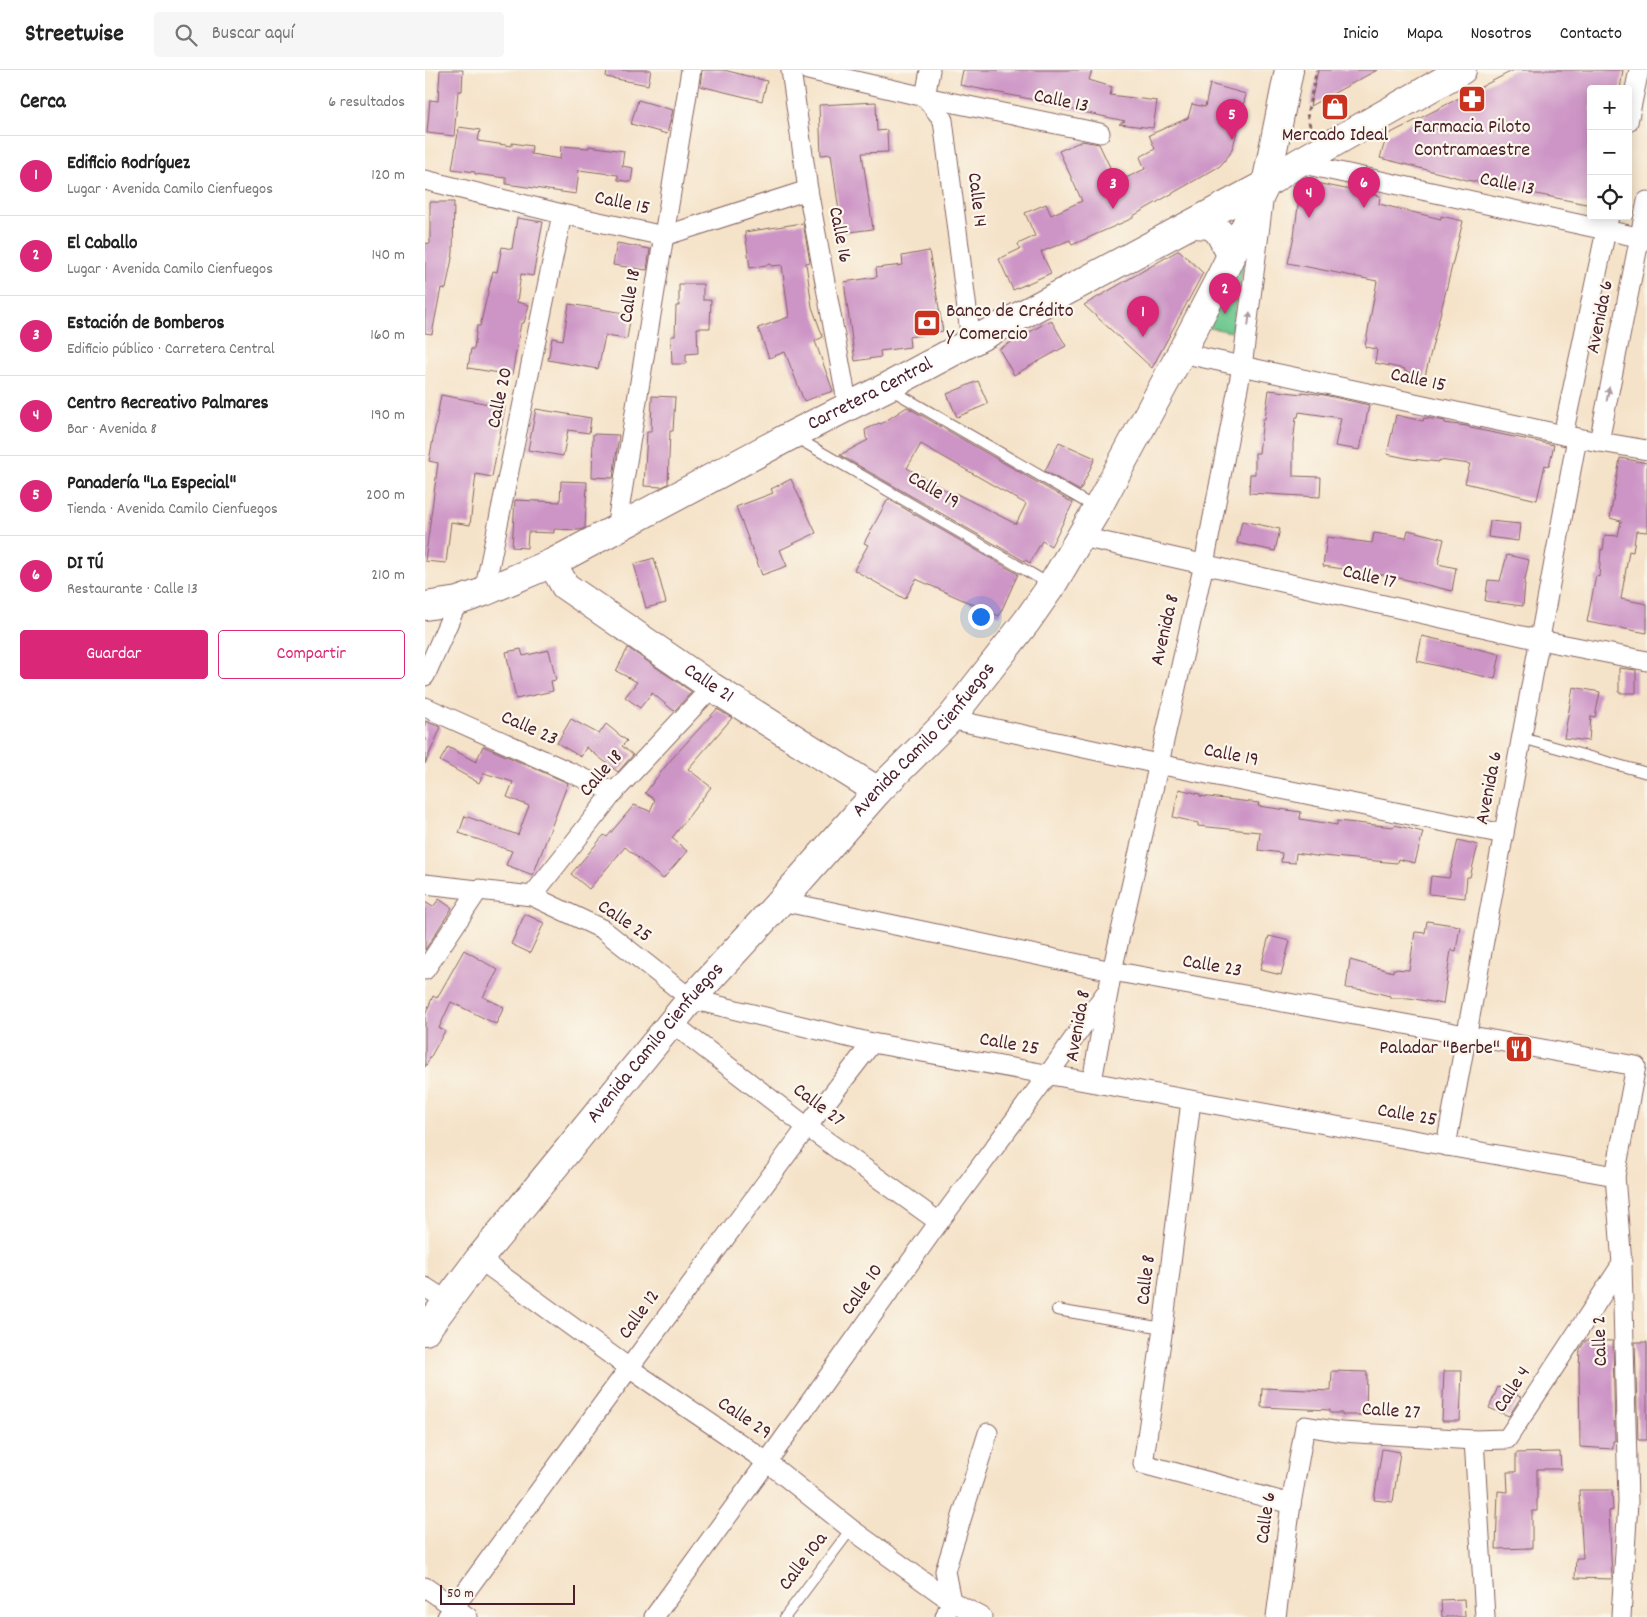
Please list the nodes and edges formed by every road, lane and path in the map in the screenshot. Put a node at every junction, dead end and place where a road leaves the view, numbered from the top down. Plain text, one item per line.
1 (691, 70) edge
2 (791, 70) edge
3 (808, 70) edge
4 (930, 70) edge
5 (1289, 70) edge
6 (1317, 70) edge
7 (1463, 70) edge
8 (1639, 70) edge
9 (925, 97) junction
10 (1632, 103) edge
11 (1310, 126) dead end
12 (1100, 133) dead end
13 (1298, 164) junction
14 (425, 180) edge
15 (1266, 184) junction
16 (808, 190) junction
17 (1647, 201) edge
18 (562, 214) junction
19 (1607, 223) edge
20 (1192, 224) junction
21 (664, 236) junction
22 (1643, 238) edge
23 (1231, 254) junction
24 (971, 341) junction
25 (1181, 353) junction
26 (1242, 367) junction
27 (887, 387) junction
28 (848, 407) junction
29 (792, 435) junction
30 (1570, 436) junction
31 (1599, 442) junction
32 (1647, 450) edge
33 (1097, 509) junction
34 (617, 529) junction
35 (1082, 537) junction
36 (553, 563) junction
37 (1203, 564) junction
38 (1052, 585) junction
39 (484, 592) junction
40 (458, 601) junction
41 (425, 606) edge
42 (1540, 640) junction
43 (1647, 661) edge
44 (425, 676) edge
45 (712, 687) junction
46 (425, 707) edge
47 (951, 719) junction
48 (1522, 738) junction
49 (1158, 764) junction
50 (1647, 773) edge
51 (878, 791) junction
52 (614, 792) junction
53 (1504, 834) junction
54 (425, 884) edge
55 (479, 889) junction
56 (532, 896) junction
57 (781, 901) junction
58 (425, 970) edge
59 (1110, 980) junction
60 (691, 999) junction
61 (672, 1023) junction
62 (1467, 1035) junction
63 (872, 1043) junction
64 (1636, 1066) joint
65 (1048, 1075) junction
66 (1092, 1081) junction
67 (1191, 1101) junction
68 (807, 1127) junction
69 (1446, 1146) junction
70 (1615, 1176) junction
71 (939, 1222) junction
72 (479, 1259) junction
73 (1622, 1264) junction
74 (436, 1294) edge
75 (1057, 1310) dead end
76 (1163, 1328) junction
77 (425, 1331) edge
78 (629, 1368) junction
79 (1305, 1426) joint
80 (988, 1433) dead end
81 (1474, 1440) junction
82 (767, 1462) junction
83 (1291, 1504) junction
84 (851, 1529) junction
85 (425, 1587) edge
86 (948, 1609) edge
87 (457, 1614) edge
88 (654, 1617) edge
89 (785, 1617) edge
90 (982, 1617) edge
91 (1276, 1617) edge
92 (1485, 1617) edge
93 (1621, 1617) edge

1 - 21 street, Calle 18
2 - 16 street, Calle 16
3 - 9 street, Calle 13
4 - 9 street
5 - 15 main road, Avenida Camilo Cienfuegos
6 - 11 path
7 - 13 main road, Carretera Central
8 - 10 street
9 - 12 street, Calle 13
9 - 24 street, Calle 14
13 - 15 main road, Carretera Central
13 - 19 street, Calle 13
14 - 18 street, Calle 15
15 - 20 main road, Carretera Central
15 - 23 main road, Avenida Camilo Cienfuegos
26 -> 15 street, Avenida 8
16 - 21 street, Calle 15
16 - 28 street, Calle 16
17 - 22 street, Avenida 6
18 - 21 street, Calle 15
18 - 39 street, Calle 20
19 - 22 street, Calle 13
19 - 30 street, Avenida 6
20 - 23 main road
20 - 24 main road, Carretera Central
21 - 34 street, Calle 18
31 -> 22 street, Avenida 6
23 - 25 main road, Avenida Camilo Cienfuegos
24 - 27 main road, Carretera Central
25 - 26 street, Calle 15
25 - 33 main road, Avenida Camilo Cienfuegos
26 - 30 street, Calle 15
26 - 37 street, Avenida 8
27 - 28 main road, Carretera Central
27 - 33 lane
28 - 29 main road, Carretera Central
29 - 34 main road, Carretera Central
29 - 38 lane, Calle 19
30 - 31 street, Calle 15
30 - 42 street, Avenida 6
31 - 32 street, Calle 15
33 - 35 main road, Avenida Camilo Cienfuegos
34 - 36 main road, Carretera Central
35 - 37 street, Calle 17
35 - 38 main road, Avenida Camilo Cienfuegos
36 - 39 main road, Carretera Central
36 - 45 main road, Calle 21
37 - 42 street, Calle 17
37 - 49 street, Avenida 8
38 - 47 main road, Avenida Camilo Cienfuegos
39 - 40 main road, Carretera Central
40 - 41 main road, Carretera Central
40 - 44 street
42 - 43 street, Calle 17
42 - 48 street, Avenida 6
45 - 51 main road, Calle 21
45 - 52 street, Calle 18
46 - 52 street, Calle 23
47 - 49 street, Calle 19
47 - 51 main road, Avenida Camilo Cienfuegos
48 - 50 lane
48 - 53 street, Avenida 6
49 - 53 street, Calle 19
49 - 59 street, Avenida 8
51 - 57 main road, Avenida Camilo Cienfuegos
52 - 56 street, Calle 18
53 - 62 street, Avenida 6
54 - 55 street, Calle 25
55 - 56 street, Calle 25
55 - 58 street
56 - 60 street, Calle 25
57 - 59 street, Calle 23
57 - 60 main road, Avenida Camilo Cienfuegos
59 - 62 street, Calle 23
59 - 65 street, Calle 10
59 - 66 street, Avenida 8
60 - 61 main road, Avenida Camilo Cienfuegos
60 - 63 street, Calle 25
61 - 68 street, Calle 27
61 - 72 main road, Avenida Camilo Cienfuegos
62 - 64 street, Calle 23
62 - 69 street, Avenida 6
63 - 65 street, Calle 25
63 - 68 street, Calle 12
64 - 70 street, Calle 2
65 - 66 street, Calle 25
65 - 71 street, Calle 10
66 - 67 street, Calle 25
67 - 69 street, Calle 25
67 - 76 street, Calle 8
68 - 71 street, Calle 27
68 - 78 street, Calle 12
69 - 70 street, Calle 25
70 - 73 street, Calle 2
71 - 82 street, Calle 10
72 - 74 main road, Avenida Camilo Cienfuegos
72 - 78 street, Calle 29
73 - 81 street, Calle 4
73 - 93 street, Calle 2
74 - 77 main road, Avenida Camilo Cienfuegos
75 - 76 lane
76 - 83 street, Calle 8
78 - 82 street, Calle 29
78 - 87 street, Calle 12
79 - 81 street, Calle 27
79 - 83 street, Calle 6
80 - 86 street
81 - 92 street
82 - 84 street, Calle 29
82 - 88 street, Calle 10
83 - 91 street, Calle 6
84 - 86 street, Calle 29
84 - 89 lane, Calle 10a
85 - 87 street
86 - 90 street, Calle 29

